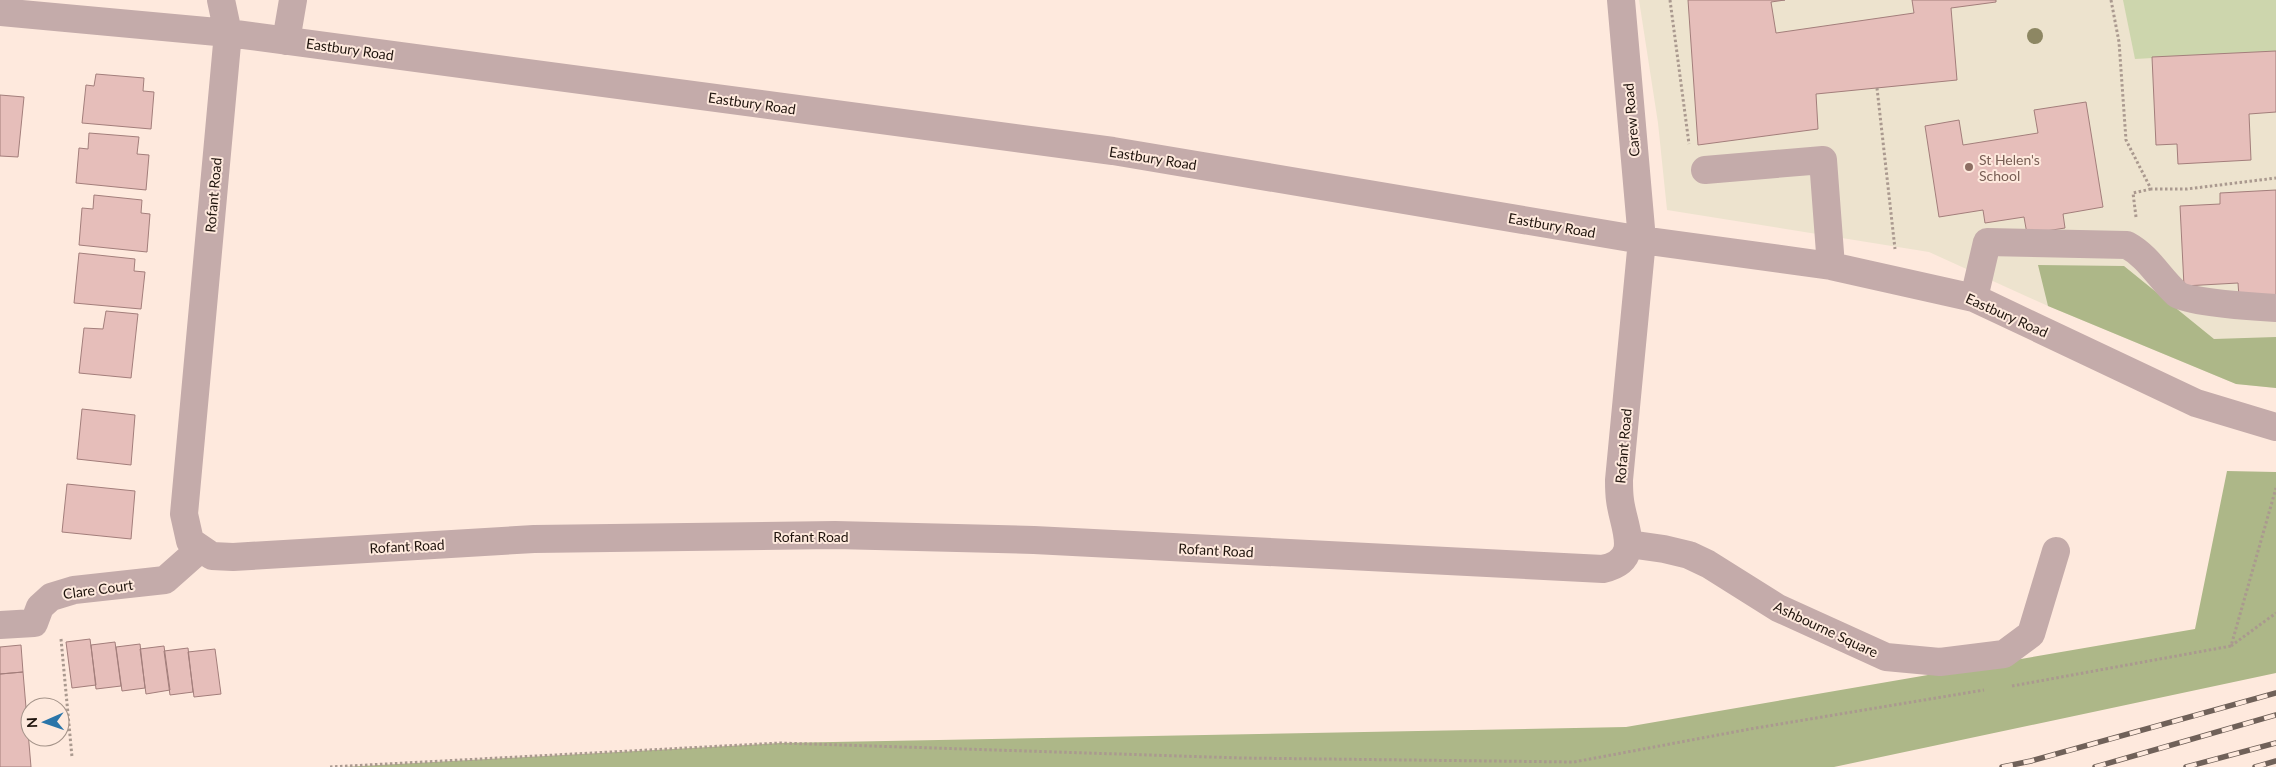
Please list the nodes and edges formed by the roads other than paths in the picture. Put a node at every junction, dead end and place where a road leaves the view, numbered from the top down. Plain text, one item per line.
1 (221, 0) edge
2 (293, 0) edge
3 (1621, 0) edge
4 (0, 12) edge
5 (228, 33) junction
6 (286, 40) junction
7 (1704, 170) road end
8 (1642, 240) junction
9 (1831, 266) junction
10 (1974, 298) junction
11 (2276, 308) edge
12 (2276, 427) edge
13 (1629, 544) junction
14 (200, 549) junction
15 (2056, 551) dead end
16 (0, 625) edge

1 - 5 street, Rofant Road
2 - 6 street
3 - 8 street, Carew Road
4 - 5 street, Eastbury Road
5 - 6 street, Eastbury Road
5 - 14 street, Rofant Road
6 - 8 street, Eastbury Road
7 - 9 street
8 - 9 street, Eastbury Road
8 - 13 street, Rofant Road
9 - 10 street, Eastbury Road
10 - 11 street
10 - 12 street, Eastbury Road
13 - 14 street, Rofant Road
13 - 15 street, Ashbourne Square
14 - 16 street, Clare Court

